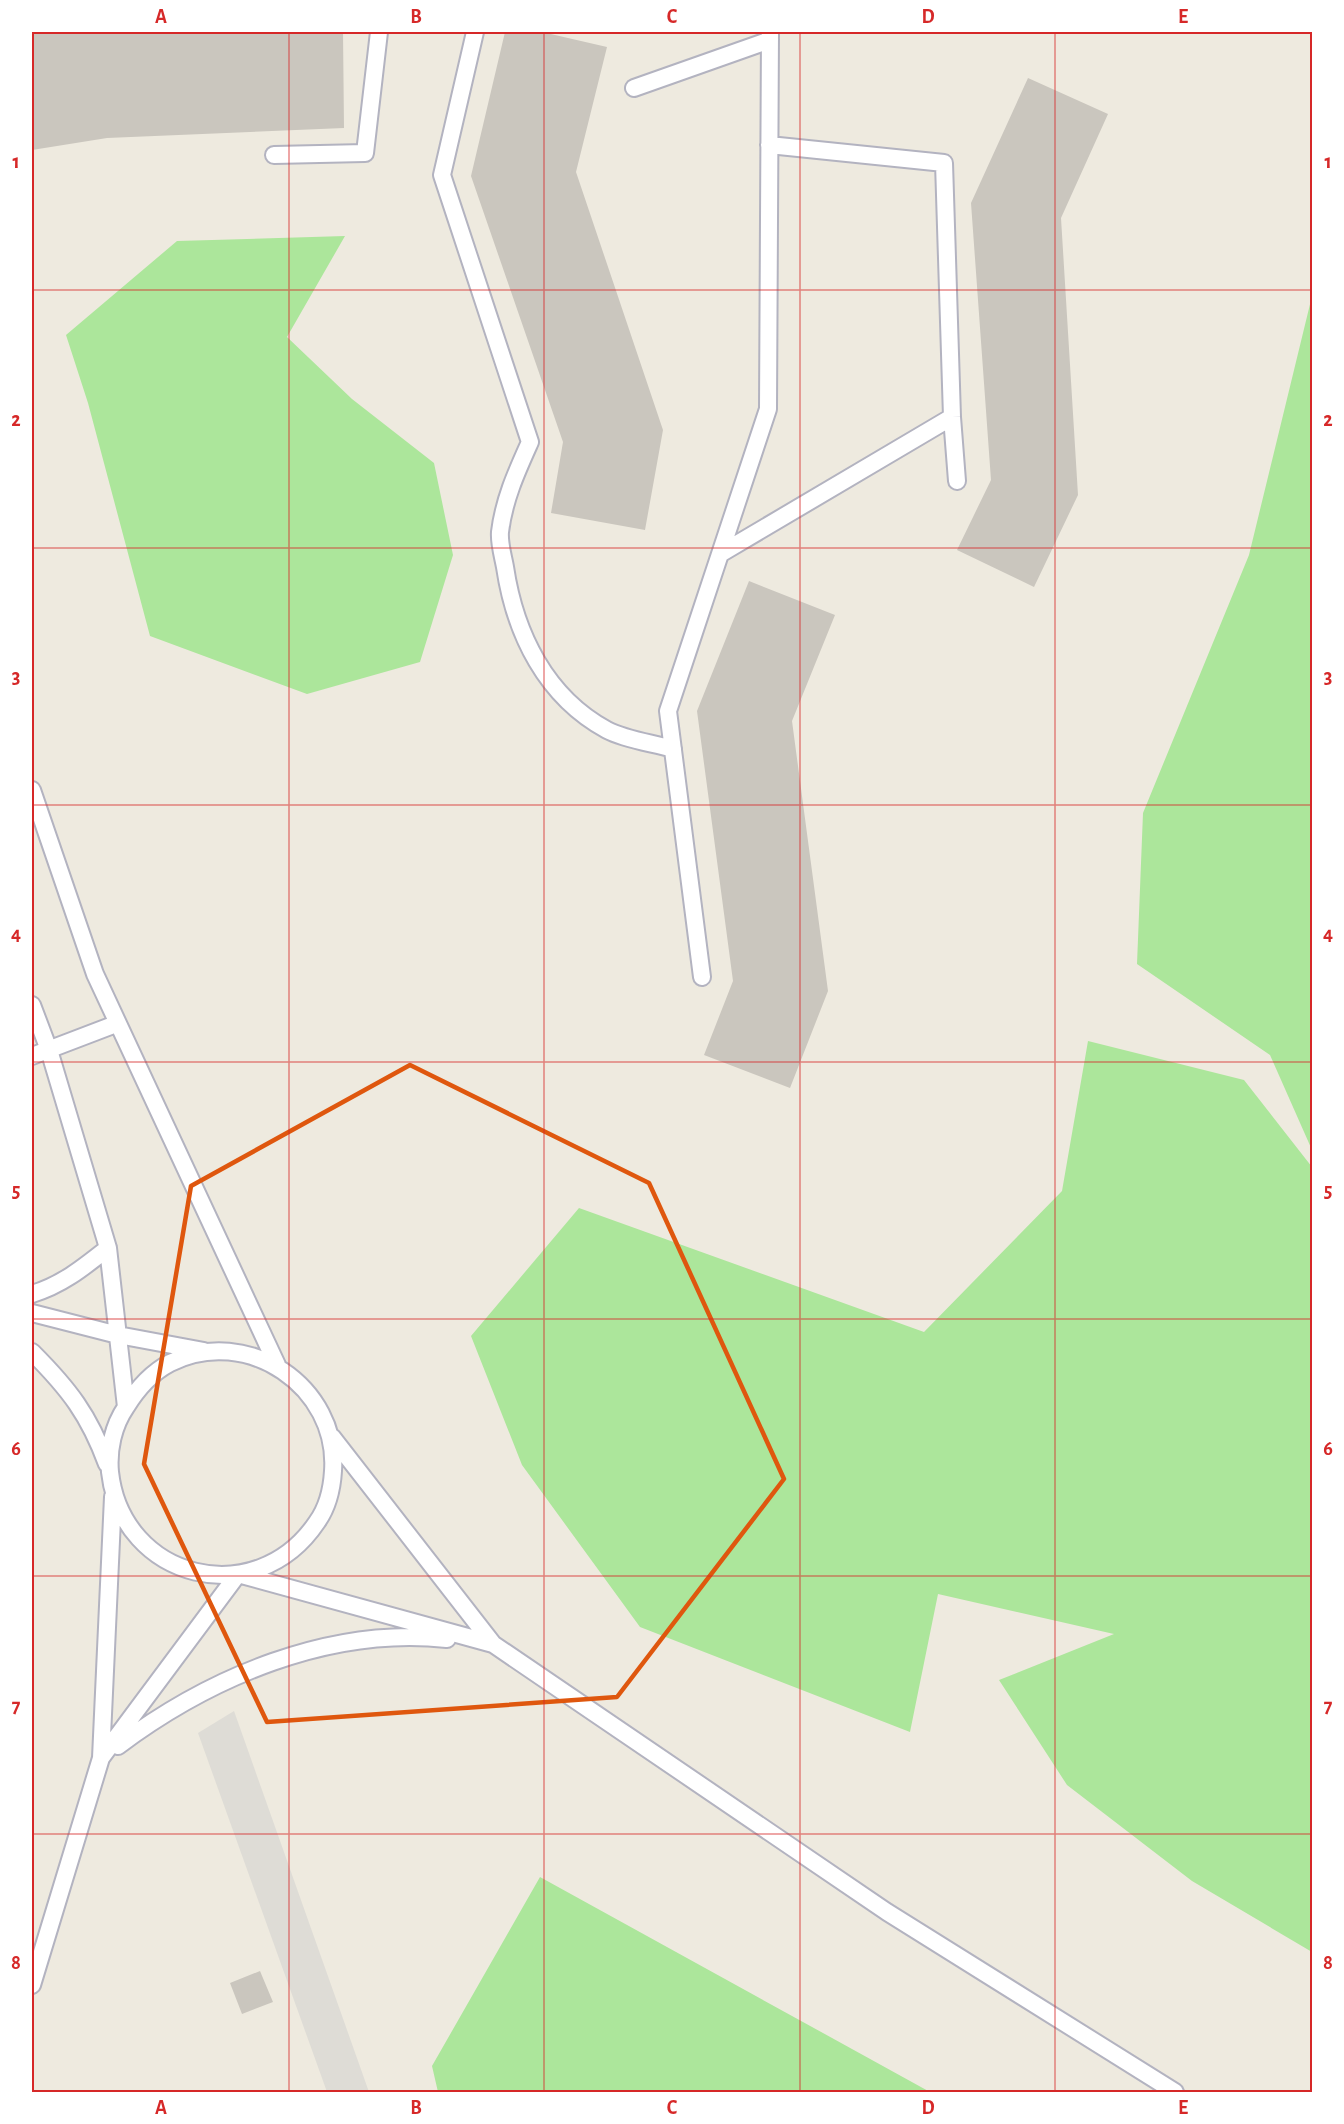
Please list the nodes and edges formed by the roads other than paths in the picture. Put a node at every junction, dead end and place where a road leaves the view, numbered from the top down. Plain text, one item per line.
1 (379, 32) edge
2 (475, 32) edge
3 (770, 36) edge
4 (634, 88) dead end
5 (769, 145) junction
6 (274, 155) dead end
7 (952, 417) junction
8 (957, 481) dead end
9 (720, 554) junction
10 (673, 749) junction
11 (32, 790) edge
12 (702, 977) dead end
13 (32, 1005) edge
14 (116, 1024) junction
15 (49, 1050) junction
16 (32, 1056) edge
17 (108, 1248) junction
18 (32, 1294) edge
19 (32, 1313) edge
20 (118, 1335) junction
21 (32, 1352) edge
22 (207, 1352) junction
23 (277, 1365) junction
24 (126, 1407) junction
25 (330, 1434) junction
26 (111, 1473) junction
27 (113, 1493) junction
28 (238, 1574) junction
29 (493, 1644) junction
30 (101, 1758) junction
31 (32, 1985) edge
32 (1175, 2092) edge

1 - 6 lane
2 - 10 lane
3 - 4 lane
3 - 5 lane
5 - 7 lane
5 - 9 lane
7 - 8 lane
7 - 9 lane
9 - 10 lane
10 - 12 lane
11 - 14 lane
13 - 15 lane
14 - 15 lane
14 - 23 lane
15 - 16 lane
15 - 17 lane
17 - 18 lane
17 - 20 lane
19 - 20 lane
20 - 22 lane
20 - 24 lane
21 - 26 lane
22 - 23 lane
22 - 24 lane
23 - 25 lane
24 - 26 lane
25 - 28 lane
25 - 29 lane
26 - 27 lane
27 - 28 lane
27 - 30 lane
28 - 29 lane
28 - 30 lane
29 - 30 lane
29 - 32 lane
30 - 31 lane

